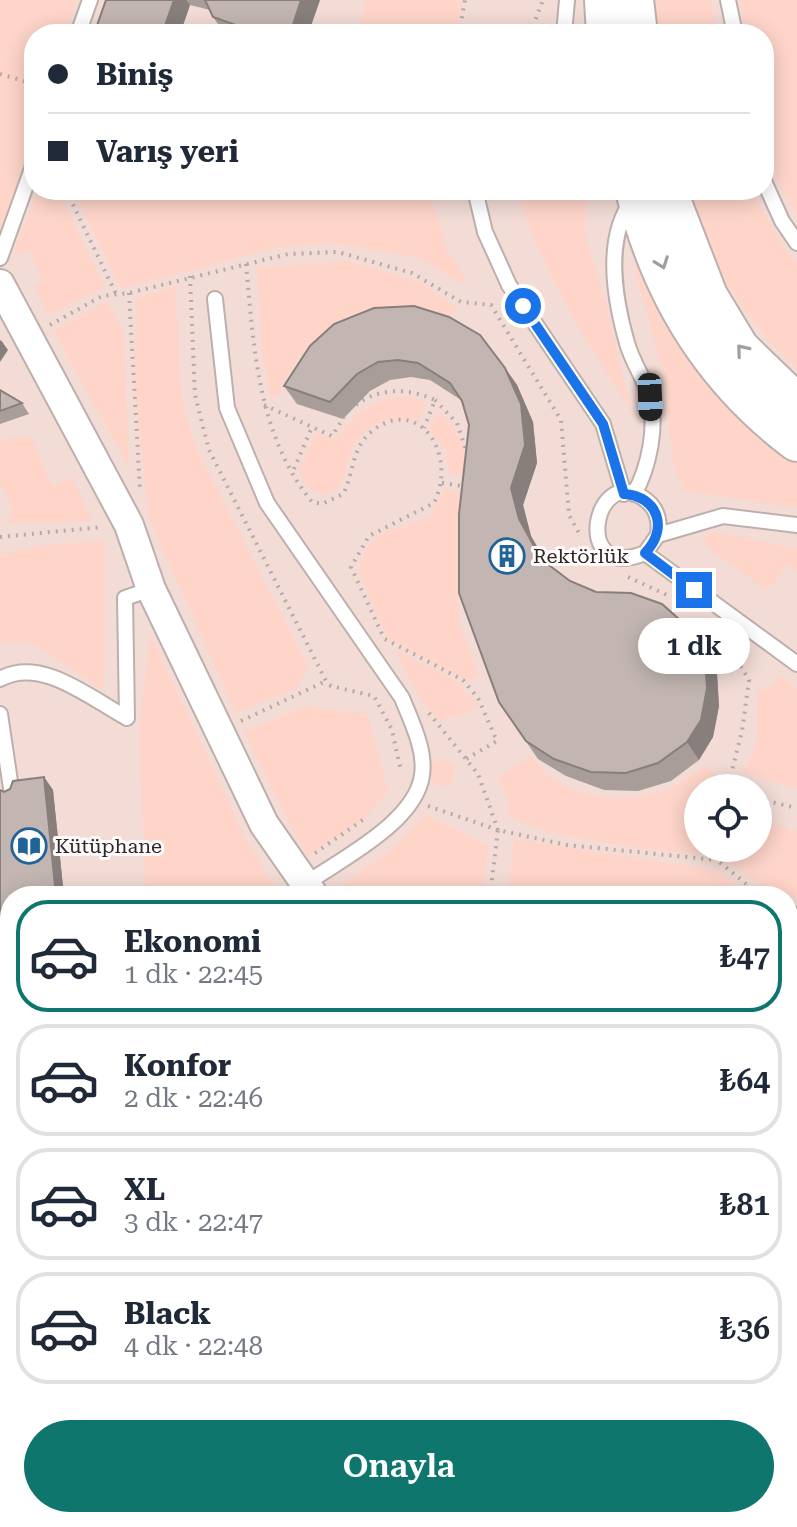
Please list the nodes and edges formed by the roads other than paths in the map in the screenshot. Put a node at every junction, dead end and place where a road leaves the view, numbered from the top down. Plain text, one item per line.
1 (90, 0) edge
2 (567, 0) edge
3 (605, 0) edge
4 (633, 0) edge
5 (728, 0) edge
6 (82, 24) edge
7 (565, 24) edge
8 (606, 24) edge
9 (636, 24) edge
10 (733, 24) edge
11 (24, 191) edge
12 (477, 200) edge
13 (638, 200) edge
14 (648, 200) edge
15 (651, 200) edge
16 (773, 200) edge
17 (797, 243) edge
18 (0, 258) edge
19 (0, 284) edge
20 (215, 299) dead end
21 (797, 405) edge
22 (797, 441) edge
23 (629, 494) junction
24 (797, 525) edge
25 (658, 535) junction
26 (645, 553) junction
27 (151, 589) junction
28 (797, 664) edge
29 (0, 679) edge
30 (0, 714) edge
31 (12, 795) edge
32 (303, 883) edge

1 - 6 lane
2 - 7 lane
3 - 8 street
4 - 9 street
5 - 10 lane
11 - 18 lane
12 - 23 lane
13 - 23 lane
14 -> 22 street
21 -> 15 street
16 - 17 lane
19 - 27 street
20 - 32 lane
23 - 25 lane
23 - 26 lane
24 - 25 lane
25 - 26 lane
26 - 28 lane
27 - 29 lane
27 - 32 street
30 - 31 lane

